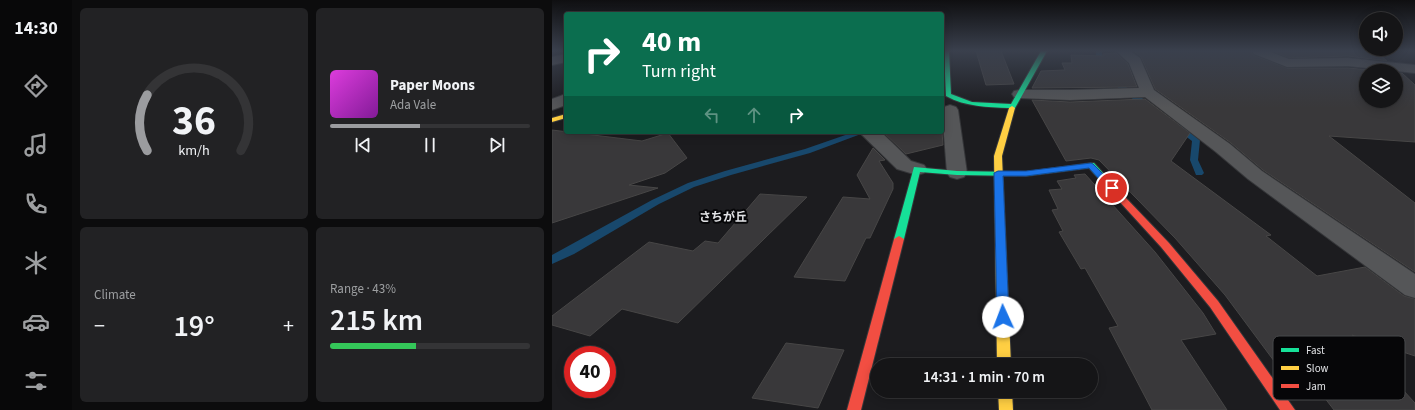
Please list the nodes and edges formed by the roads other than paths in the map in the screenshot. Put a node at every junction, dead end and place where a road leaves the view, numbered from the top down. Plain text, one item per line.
1 (947, 70) edge
2 (1033, 70) edge
3 (1137, 70) edge
4 (1144, 92) junction
5 (564, 100) edge
6 (1016, 100) junction
7 (949, 104) edge
8 (552, 105) edge
9 (564, 117) edge
10 (552, 120) edge
11 (872, 134) edge
12 (917, 169) junction
13 (957, 173) junction
14 (998, 173) junction
15 (1415, 288) edge
16 (1004, 358) edge
17 (1273, 389) edge
18 (1005, 398) edge
19 (1281, 400) edge
20 (854, 410) edge
21 (1006, 410) edge
22 (1288, 410) edge

1 - 7 street
2 - 6 street
3 - 4 street
4 - 6 street
4 - 15 street
5 - 8 street
6 - 7 street
6 - 14 street
7 - 13 street
9 - 10 street
11 - 12 street
12 - 13 street
12 - 20 street
13 - 14 street
14 - 16 street
14 - 17 street
18 - 21 street
19 - 22 street

